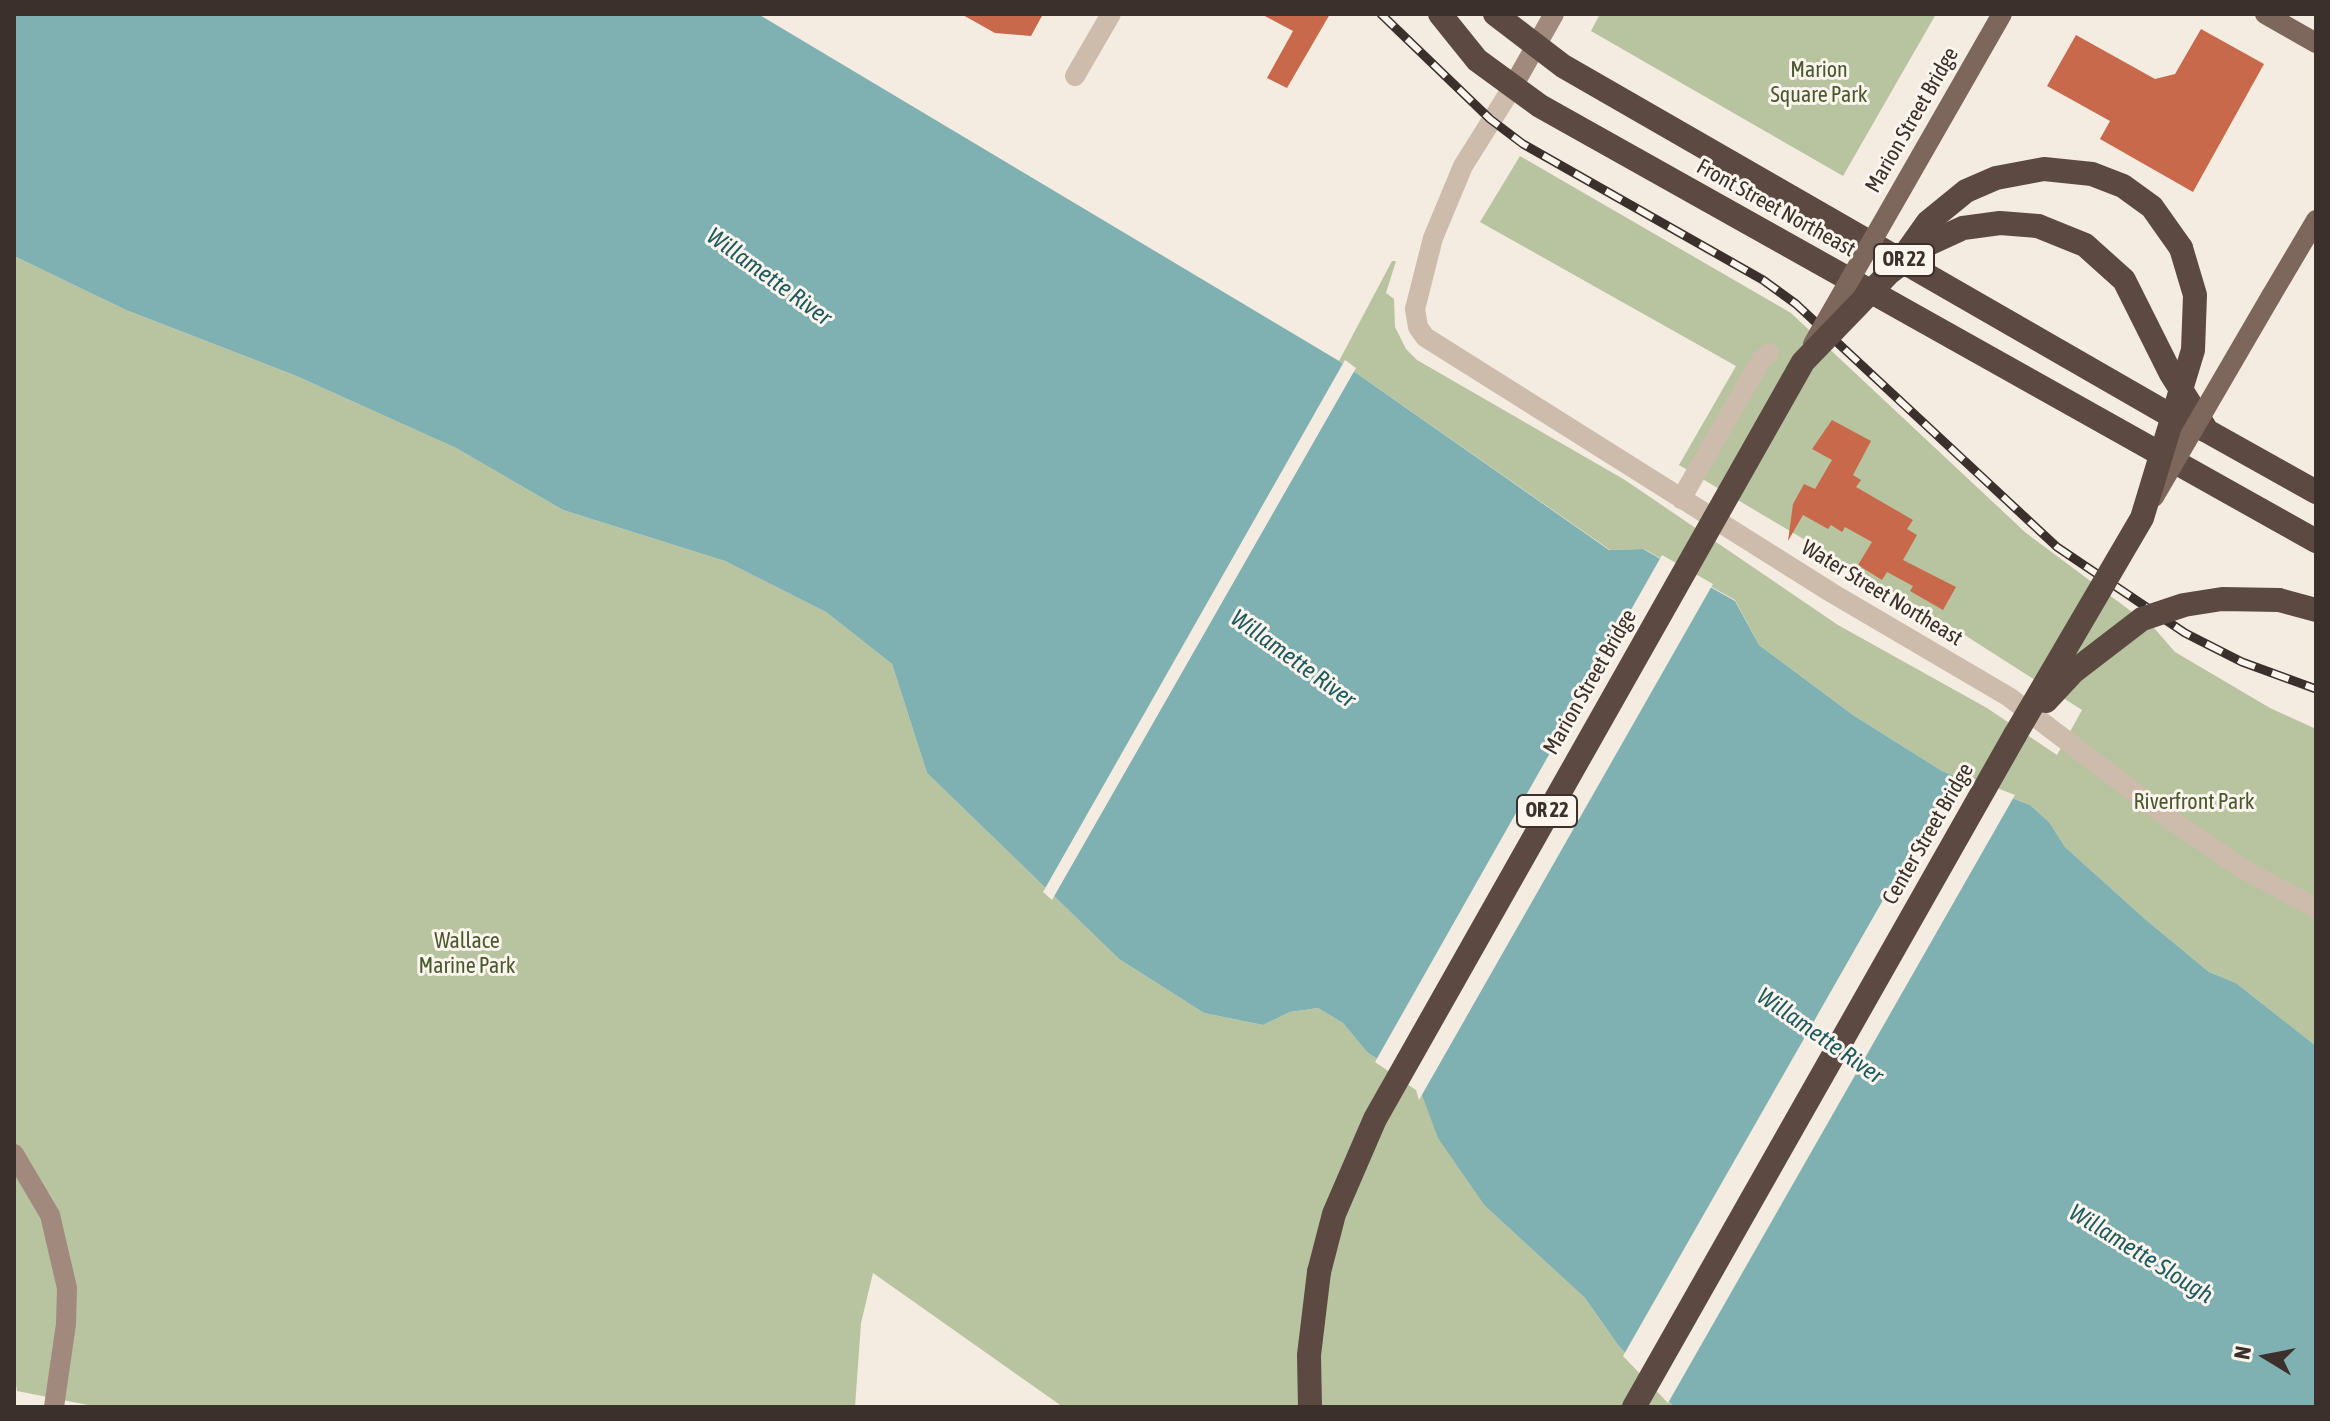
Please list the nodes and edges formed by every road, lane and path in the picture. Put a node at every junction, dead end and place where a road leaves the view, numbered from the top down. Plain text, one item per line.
1 (1111, 14) edge
2 (1440, 14) edge
3 (1495, 14) edge
4 (1554, 14) edge
5 (2002, 14) edge
6 (2265, 14) edge
7 (2316, 43) edge
8 (1535, 46) junction
9 (1075, 76) dead end
10 (1512, 88) junction
11 (2316, 220) edge
12 (1901, 260) junction
13 (1769, 353) dead end
14 (1803, 362) junction
15 (2207, 431) junction
16 (2316, 492) edge
17 (1681, 499) junction
18 (2142, 518) junction
19 (2316, 541) edge
20 (2316, 610) edge
21 (2015, 735) junction
22 (2316, 908) edge
23 (14, 1154) edge
24 (1634, 1405) edge
25 (54, 1407) edge
26 (1310, 1407) edge

1 - 9 street
2 - 10 highway, Front Street Northeast
3 - 8 highway, Front Street Northeast
4 - 8 street
5 - 14 main road, Marion Street Bridge, bridge
6 - 7 main road
8 - 10 street
8 - 12 highway, Front Street Northeast
10 - 17 street, Water Street Northeast
10 - 19 highway, Front Street Northeast
11 - 18 main road, Center Street Bridge, bridge
12 - 15 highway, Front Street Northeast
12 - 18 highway, bridge
13 - 17 street
14 - 15 highway, OR 22, bridge
14 - 26 highway, Marion Street Bridge / OR 22, bridge
15 - 16 highway, Front Street Northeast / OR 22
17 - 22 street, Water Street Northeast
18 - 21 highway, Center Street Bridge, bridge
20 - 21 highway, bridge
21 - 24 highway, Center Street Bridge
23 - 25 street

